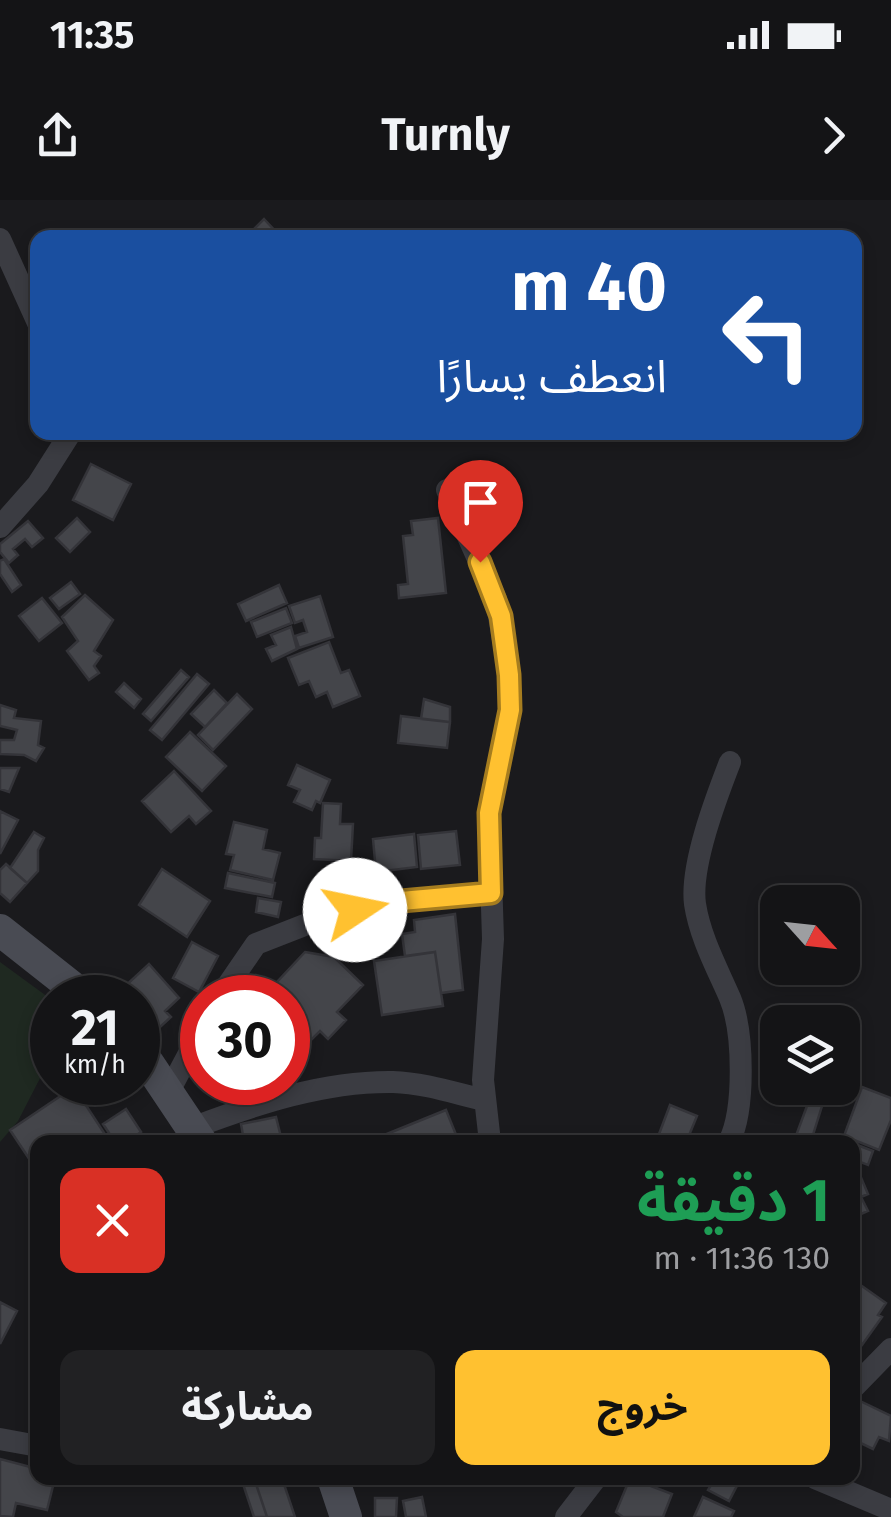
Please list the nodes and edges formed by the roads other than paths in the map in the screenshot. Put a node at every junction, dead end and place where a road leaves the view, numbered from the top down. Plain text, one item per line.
1 (0, 239) edge
2 (30, 305) edge
3 (65, 440) edge
4 (447, 490) dead end
5 (0, 526) edge
6 (730, 762) dead end
7 (491, 893) junction
8 (0, 930) edge
9 (57, 975) edge
10 (235, 975) edge
11 (180, 1070) edge
12 (160, 1081) edge
13 (168, 1093) junction
14 (484, 1100) junction
15 (197, 1135) edge
16 (489, 1135) edge
17 (732, 1135) edge
18 (891, 1349) edge
19 (860, 1381) edge
20 (0, 1438) edge
21 (30, 1444) edge
22 (335, 1485) edge
23 (591, 1485) edge
24 (832, 1485) edge
25 (891, 1510) edge
26 (346, 1517) edge
27 (566, 1517) edge

1 - 2 street
3 - 5 street
4 - 7 street
6 - 17 street
7 - 10 street
7 - 14 street
8 - 9 main road
11 - 13 street
12 - 13 main road
13 - 15 main road
14 - 15 street
14 - 16 street
18 - 19 street
20 - 21 street
22 - 26 main road
23 - 27 street
24 - 25 street

